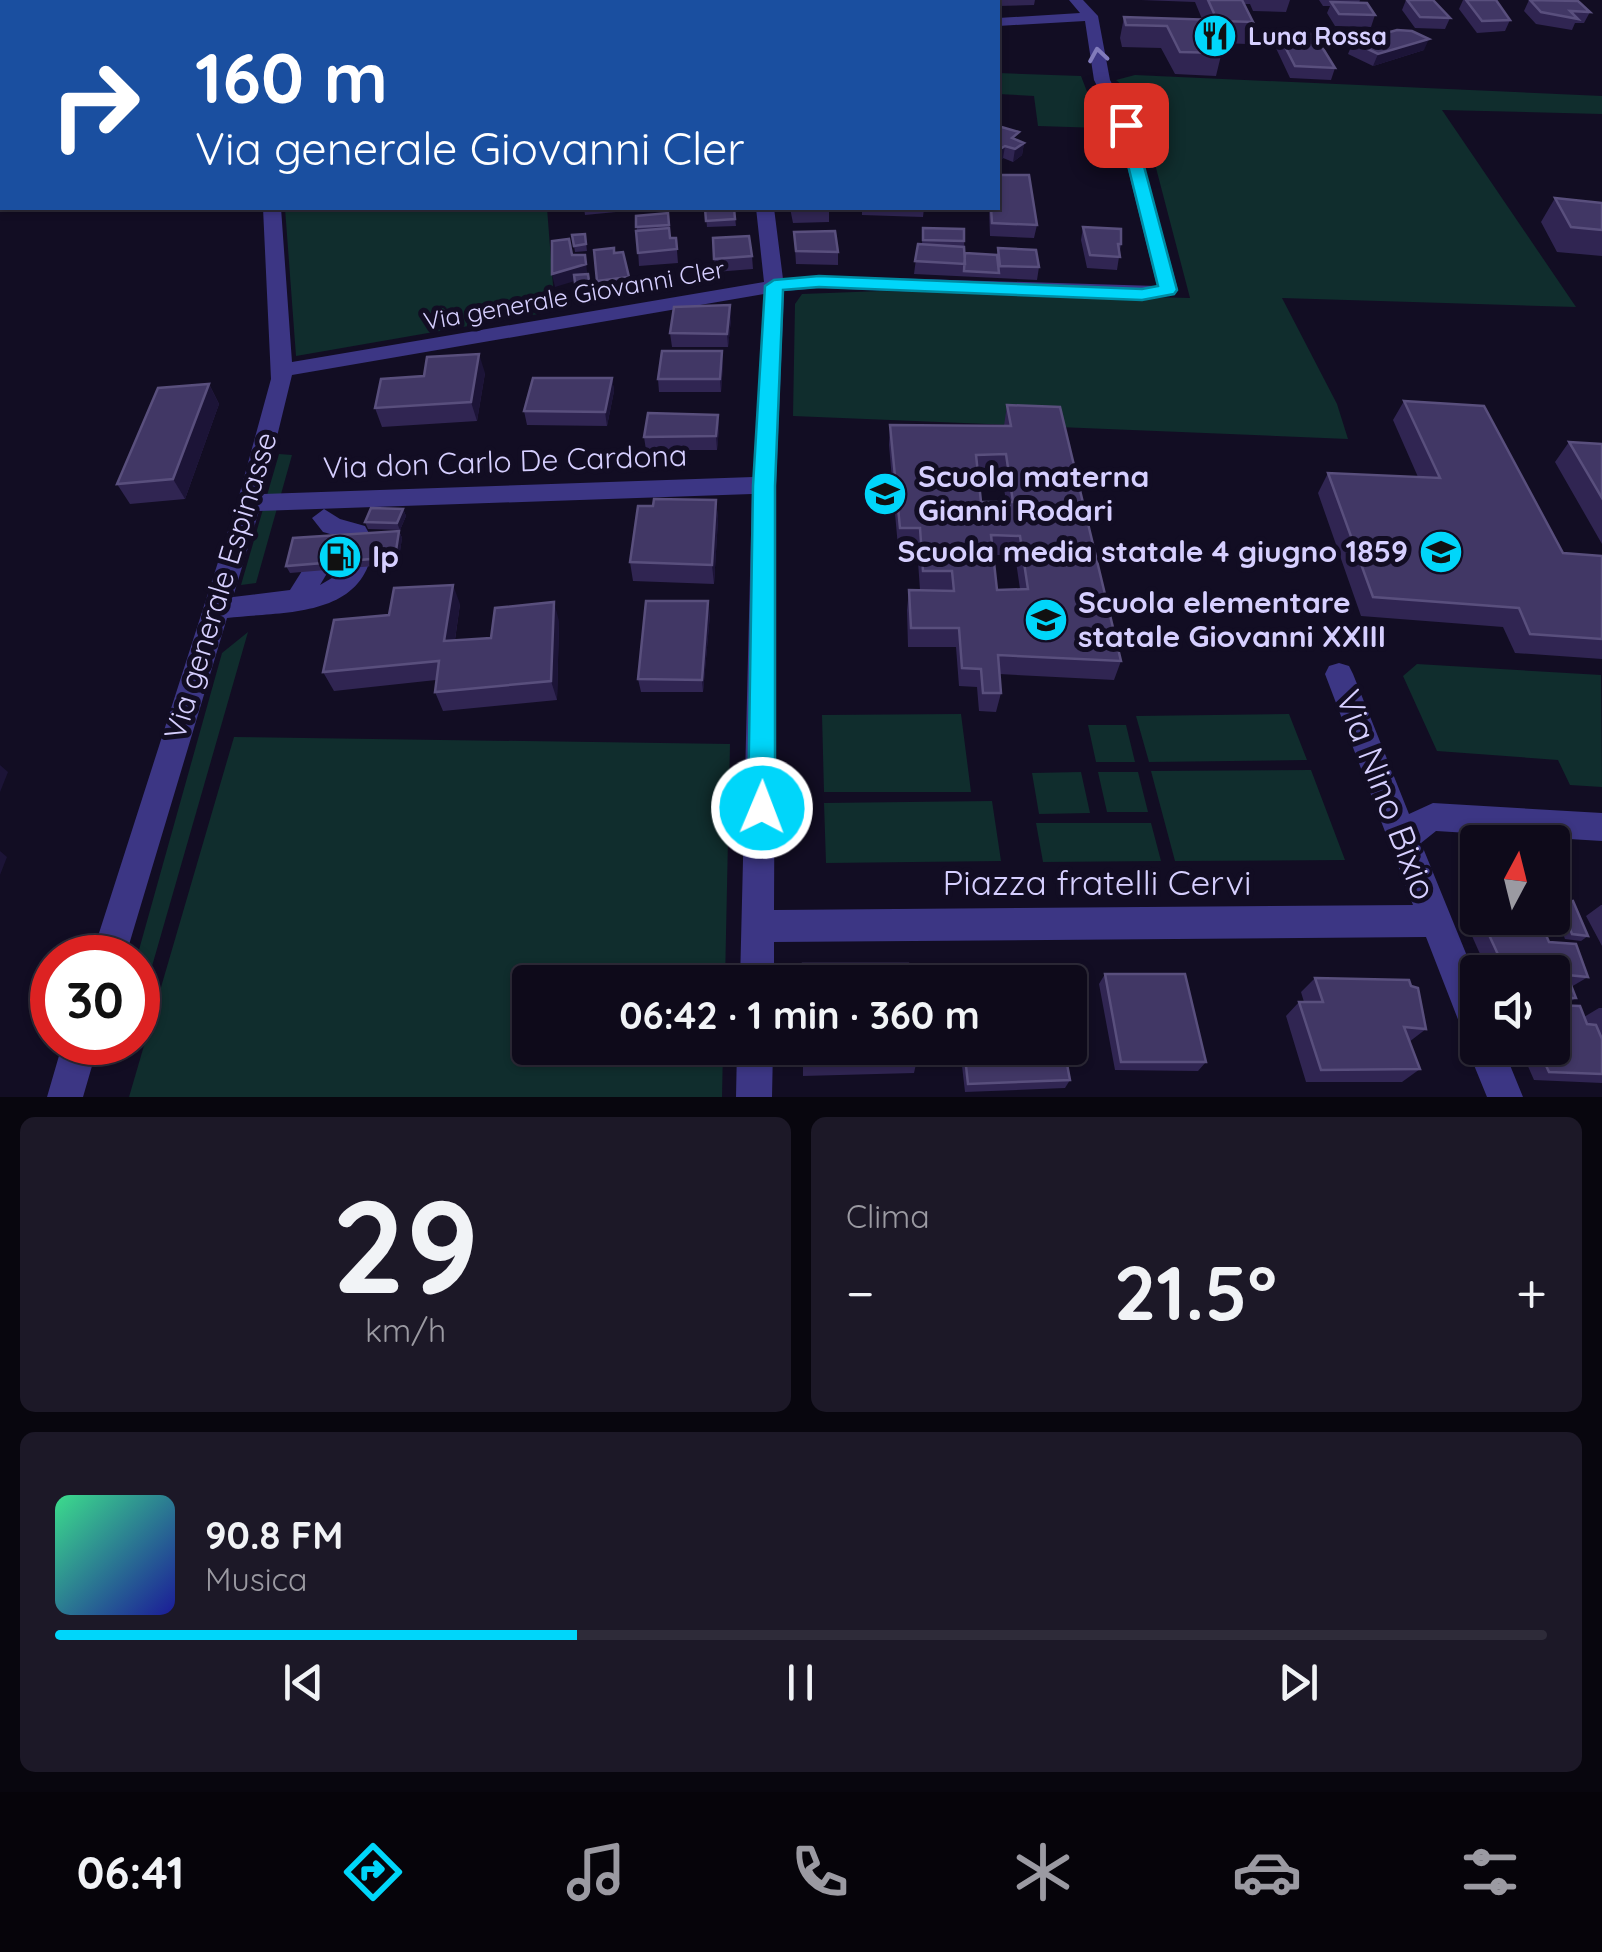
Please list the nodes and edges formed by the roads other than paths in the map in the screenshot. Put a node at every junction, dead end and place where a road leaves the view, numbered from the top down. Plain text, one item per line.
1 (1076, 0) edge
2 (1091, 16) junction
3 (1000, 22) edge
4 (272, 210) edge
5 (765, 210) edge
6 (774, 286) junction
7 (282, 370) junction
8 (764, 486) junction
9 (249, 503) junction
10 (324, 520) junction
11 (360, 539) edge
12 (355, 566) edge
13 (316, 570) edge
14 (298, 599) junction
15 (214, 609) junction
16 (1339, 674) dead end
17 (1602, 827) edge
18 (1405, 844) junction
19 (1435, 921) junction
20 (759, 926) junction
21 (115, 935) edge
22 (758, 965) edge
23 (1460, 983) edge
24 (74, 1065) edge
25 (755, 1065) edge
26 (1493, 1065) edge
27 (64, 1097) edge
28 (754, 1097) edge
29 (1505, 1097) edge

1 - 2 street
2 - 3 street
6 -> 2 street, Via generale Giovanni Cler
4 - 7 street, Via generale Espinasse
5 - 6 street
6 - 7 street, Via generale Giovanni Cler
6 - 8 street
7 - 9 street, Via generale Espinasse
8 - 10 street, Via don Carlo De Cardona
8 - 20 street
9 - 10 street, Via don Carlo De Cardona
9 - 15 street, Via generale Espinasse
10 - 11 street
12 - 14 street
13 - 14 street
14 - 15 street
15 - 21 street, Via generale Espinasse
16 - 18 street, Via Nino Bixio
17 - 18 street
18 - 19 street, Via Nino Bixio
19 - 20 street, Piazza fratelli Cervi
19 - 23 street, Via Nino Bixio
20 - 22 street
24 - 27 street
25 - 28 street
26 - 29 street

